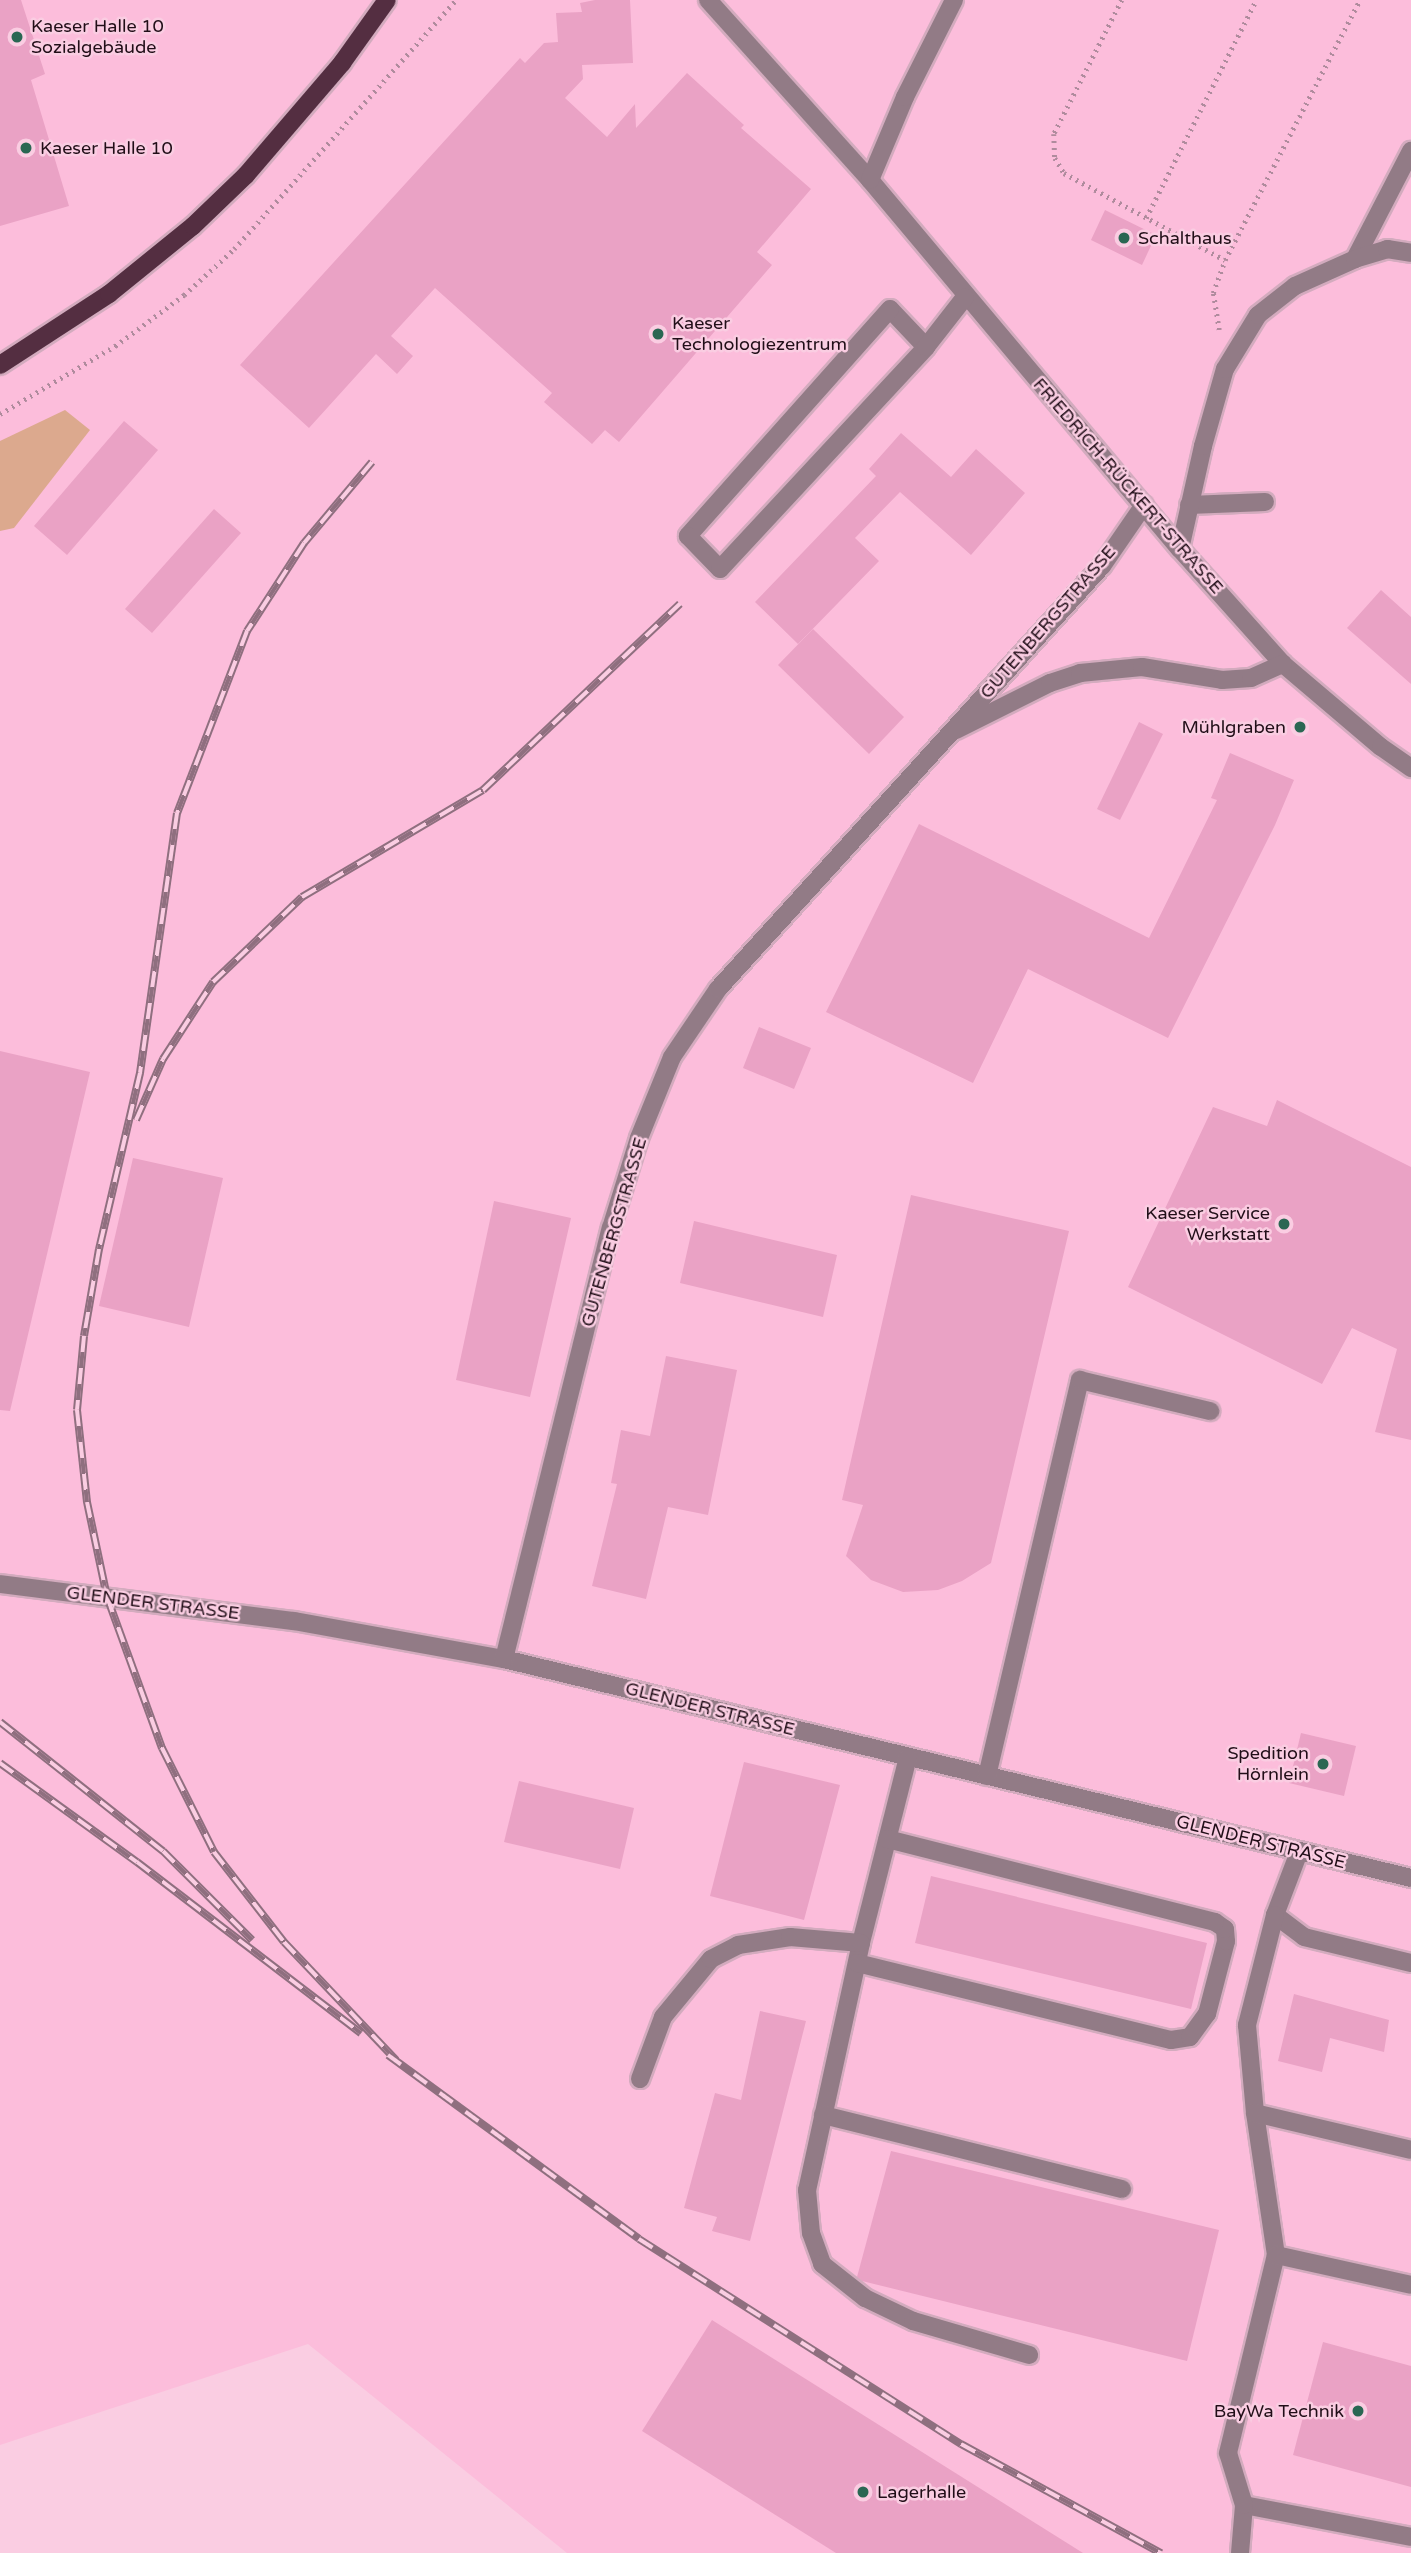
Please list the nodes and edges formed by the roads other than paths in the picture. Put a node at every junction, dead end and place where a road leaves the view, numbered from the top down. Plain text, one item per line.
1 (387, 0) edge
2 (708, 0) edge
3 (954, 0) edge
4 (1411, 151) edge
5 (870, 180) junction
6 (1411, 253) edge
7 (1355, 259) junction
8 (965, 297) junction
9 (926, 347) junction
10 (0, 365) edge
11 (1265, 502) dead end
12 (1144, 505) junction
13 (1189, 505) junction
14 (1180, 550) junction
15 (1283, 664) junction
16 (947, 735) junction
17 (1411, 768) edge
18 (1210, 1411) dead end
19 (0, 1584) edge
20 (505, 1659) junction
21 (908, 1757) junction
22 (987, 1776) junction
23 (887, 1839) junction
24 (1299, 1852) junction
25 (1411, 1878) edge
26 (1275, 1915) junction
27 (861, 1943) junction
28 (857, 1963) junction
29 (1411, 1963) edge
30 (639, 2079) dead end
31 (1255, 2113) junction
32 (823, 2115) junction
33 (1411, 2150) edge
34 (1122, 2189) dead end
35 (1276, 2255) junction
36 (1411, 2285) edge
37 (1029, 2355) dead end
38 (1244, 2505) junction
39 (1411, 2538) edge
40 (1240, 2553) edge

1 - 10 main road
2 - 5 street, FRIEDRICH-RÜCKERT-STRASSE
3 - 5 street
4 - 7 street
5 - 8 street, FRIEDRICH-RÜCKERT-STRASSE
6 - 7 street
7 - 13 street
8 - 9 street
8 - 12 street, FRIEDRICH-RÜCKERT-STRASSE
9 - 9 street
11 - 13 street
12 - 14 street, FRIEDRICH-RÜCKERT-STRASSE
12 - 16 street, GUTENBERGSTRASSE
13 - 14 street
14 - 15 street, FRIEDRICH-RÜCKERT-STRASSE
15 - 16 street, GUTENBERGSTRASSE
15 - 17 street, FRIEDRICH-RÜCKERT-STRASSE
16 - 20 street, GUTENBERGSTRASSE
18 - 22 street
19 - 20 street, GLENDER STRASSE
20 - 21 street, GLENDER STRASSE
21 - 22 street, GLENDER STRASSE
21 - 23 street
22 - 24 street, GLENDER STRASSE
23 - 27 street
23 - 28 street
24 - 25 street, GLENDER STRASSE
24 - 26 street
26 - 29 street
26 - 31 street
27 - 28 street
27 - 30 street
28 - 32 street
31 - 33 street
31 - 35 street
32 - 34 street
32 - 37 street
35 - 36 street
35 - 38 street
38 - 39 street
38 - 40 street

